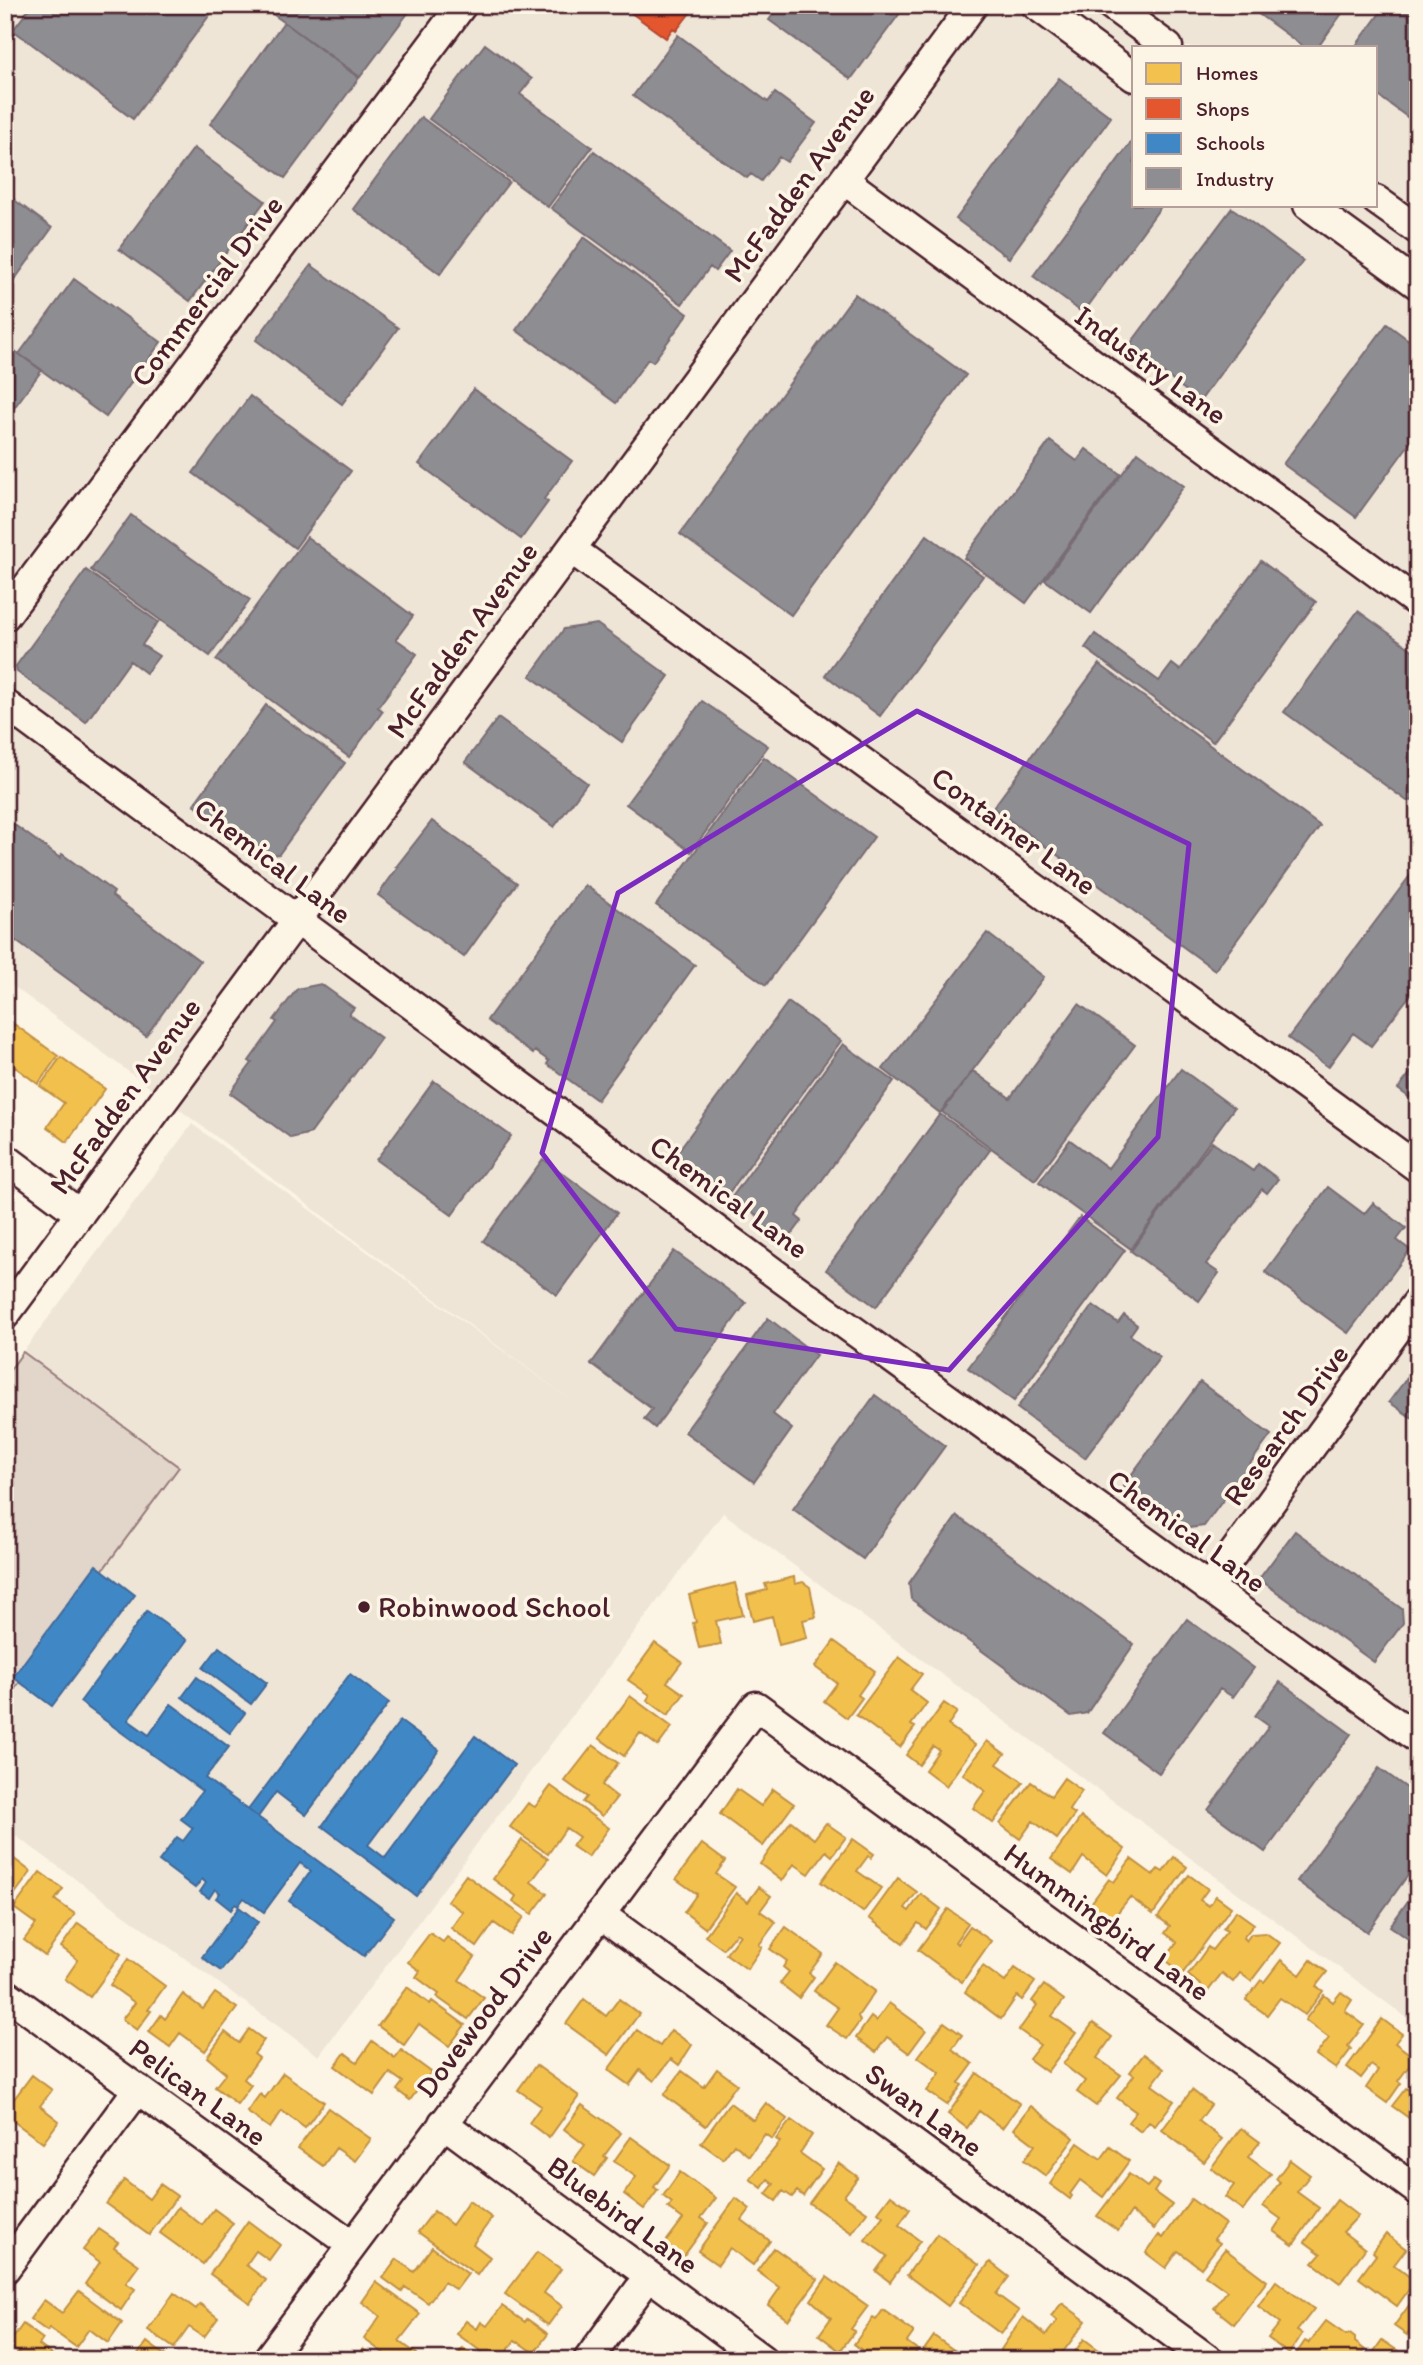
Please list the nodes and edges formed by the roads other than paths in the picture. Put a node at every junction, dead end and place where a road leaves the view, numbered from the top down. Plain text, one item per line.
1 (462, 5) edge
2 (973, 5) edge
3 (1036, 5) edge
4 (1111, 5) edge
5 (1167, 46) edge
6 (1132, 76) edge
7 (844, 180) junction
8 (1378, 201) edge
9 (1309, 206) edge
10 (1418, 230) edge
11 (1418, 285) edge
12 (571, 549) junction
13 (1418, 604) edge
14 (5, 616) edge
15 (5, 704) edge
16 (297, 920) junction
17 (5, 1158) edge
18 (1418, 1168) edge
19 (80, 1214) junction
20 (1418, 1301) edge
21 (5, 1315) edge
22 (1208, 1588) junction
23 (756, 1706) joint
24 (1418, 1739) edge
25 (600, 1913) junction
26 (5, 1993) edge
27 (138, 2089) junction
28 (443, 2123) junction
29 (1418, 2191) edge
30 (351, 2244) junction
31 (5, 2269) edge
32 (649, 2276) junction
33 (267, 2360) edge
34 (588, 2360) edge
35 (763, 2360) edge
36 (1209, 2360) edge

1 - 14 street, Commercial Drive
2 - 7 street, McFadden Avenue
3 - 6 street
4 - 5 street
7 - 12 street, McFadden Avenue
7 - 13 street, Industry Lane
8 - 10 street
9 - 11 street
12 - 16 street, McFadden Avenue
12 - 18 street, Container Lane
15 - 16 street, Chemical Lane
16 - 19 street, McFadden Avenue
16 - 22 street, Chemical Lane
17 - 19 street
19 - 21 street, McFadden Avenue
20 - 22 street, Research Drive
22 - 24 street, Chemical Lane
23 - 25 street, Dovewood Drive
23 - 29 street, Hummingbird Lane
25 - 28 street, Dovewood Drive
25 - 36 street, Swan Lane
26 - 27 street, Pelican Lane
27 - 30 street, Pelican Lane
27 - 31 street
28 - 30 street, Dovewood Drive
28 - 32 street, Bluebird Lane
30 - 33 street, Dovewood Drive
32 - 34 street
32 - 35 street, Bluebird Lane

